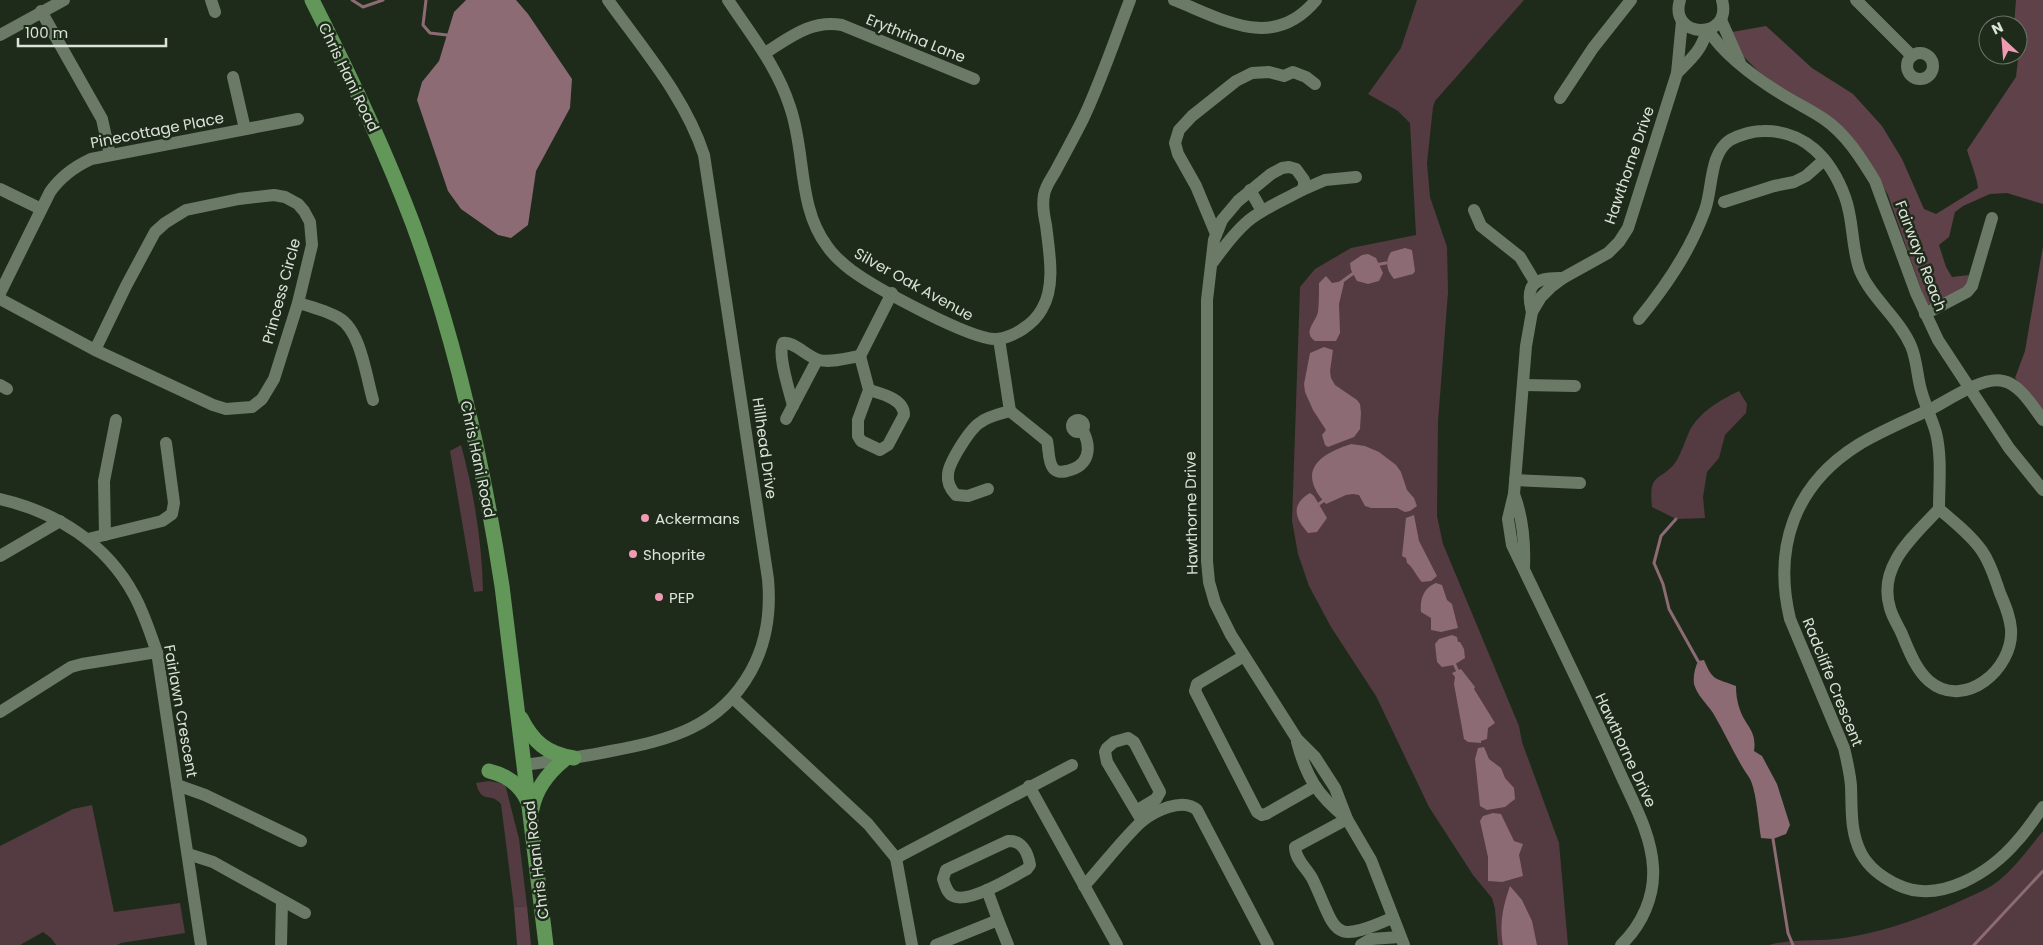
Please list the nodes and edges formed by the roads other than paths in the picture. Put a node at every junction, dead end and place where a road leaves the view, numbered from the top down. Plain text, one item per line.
1 (64, 0) edge
2 (312, 0) edge
3 (608, 0) edge
4 (728, 0) edge
5 (1130, 0) edge
6 (1174, 0) edge
7 (1316, 0) edge
8 (1631, 0) edge
9 (1680, 0) edge
10 (1856, 0) edge
11 (1725, 2) edge
12 (41, 11) junction
13 (1721, 20) junction
14 (1682, 21) junction
15 (1707, 30) junction
16 (0, 35) edge
17 (764, 53) junction
18 (1912, 56) dead end
19 (1740, 63) junction
20 (1677, 73) junction
21 (233, 77) dead end
22 (974, 79) dead end
23 (1315, 84) dead end
24 (1560, 98) dead end
25 (298, 119) dead end
26 (245, 129) junction
27 (110, 155) junction
28 (1824, 160) junction
29 (1356, 177) dead end
30 (0, 189) edge
31 (1250, 190) junction
32 (1302, 190) junction
33 (1724, 202) dead end
34 (40, 209) junction
35 (1474, 210) dead end
36 (1262, 211) junction
37 (1992, 218) dead end
38 (1216, 234) junction
39 (1213, 262) junction
40 (1563, 278) junction
41 (1536, 282) junction
42 (0, 293) edge
43 (892, 293) junction
44 (0, 299) edge
45 (298, 303) junction
46 (1532, 312) junction
47 (1925, 314) junction
48 (1639, 319) dead end
49 (998, 339) junction
50 (95, 350) junction
51 (860, 356) junction
52 (817, 360) junction
53 (1523, 384) junction
54 (1575, 386) dead end
55 (1970, 389) junction
56 (869, 390) junction
57 (373, 400) dead end
58 (793, 406) junction
59 (1010, 411) junction
60 (1927, 411) junction
61 (786, 419) dead end
62 (116, 420) dead end
63 (2043, 420) edge
64 (1083, 431) dead end
65 (166, 443) dead end
66 (1515, 480) junction
67 (1580, 483) dead end
68 (988, 489) dead end
69 (2043, 490) edge
70 (1514, 494) junction
71 (0, 499) edge
72 (1939, 509) junction
73 (1521, 518) junction
74 (1508, 519) junction
75 (60, 521) junction
76 (105, 535) junction
77 (88, 539) junction
78 (1519, 544) junction
79 (0, 556) edge
80 (157, 652) junction
81 (1244, 656) junction
82 (733, 698) junction
83 (517, 710) junction
84 (0, 712) edge
85 (1297, 739) junction
86 (569, 759) junction
87 (524, 765) junction
88 (1072, 765) dead end
89 (1323, 770) junction
90 (489, 771) dead end
91 (177, 785) junction
92 (1030, 786) junction
93 (1315, 787) junction
94 (1335, 788) junction
95 (2043, 807) edge
96 (530, 809) junction
97 (1139, 816) junction
98 (1347, 818) junction
99 (301, 841) dead end
100 (188, 854) junction
101 (896, 858) junction
102 (1084, 886) junction
103 (986, 890) junction
104 (282, 902) junction
105 (305, 913) dead end
106 (1392, 918) junction
107 (998, 920) junction
108 (1402, 941) edge
109 (201, 945) edge
110 (281, 945) edge
111 (546, 945) edge
112 (912, 945) edge
113 (936, 945) edge
114 (1008, 945) edge
115 (1117, 945) edge
116 (1268, 945) edge
117 (1361, 945) edge
118 (1621, 945) edge

1 - 12 street
2 - 83 main road, Chris Hani Road
3 - 82 street, Hillhead Drive
4 - 17 street, Silver Oak Avenue
5 - 49 street
6 - 7 street
8 - 24 street
9 - 14 street, Hawthorne Drive
10 - 18 street
11 - 13 street
12 - 16 street
12 - 27 street
13 - 15 street
13 - 19 street, Fairways Reach
14 - 15 street
14 - 20 street, Hawthorne Drive
15 - 19 street, Fairways Reach
15 - 20 street, Hawthorne Drive
17 - 22 street, Erythrina Lane
17 - 43 street, Silver Oak Avenue
19 - 47 street, Fairways Reach
20 - 40 street, Hawthorne Drive
21 - 26 street, Pinecottage Place
23 - 38 street
25 - 26 street, Pinecottage Place
26 - 27 street, Pinecottage Place
27 - 34 street, Pinecottage Place
28 - 33 street
28 - 48 street
28 - 60 street
29 - 32 street, Hawthorne Drive
30 - 34 street
31 - 32 street, Hawthorne Drive
31 - 36 street
31 - 38 street, Hawthorne Drive
32 - 36 street, Hawthorne Drive
34 - 42 street, Pinecottage Place
35 - 41 street
36 - 39 street, Hawthorne Drive
37 - 47 street
38 - 39 street, Hawthorne Drive
39 - 81 street, Hawthorne Drive
40 - 41 street
40 - 46 street, Hawthorne Drive
41 - 46 street
43 - 49 street, Silver Oak Avenue
43 - 51 street
44 - 50 street, Princess Circle
45 - 50 street, Princess Circle
45 - 50 street, Princess Circle
45 - 57 street
46 - 53 street, Hawthorne Drive
47 - 55 street, Fairways Reach
49 - 59 street
51 - 52 street
51 - 56 street
52 - 58 street
52 - 58 street
53 - 54 street
53 - 66 street, Hawthorne Drive
55 - 60 street, Radcliffe Crescent
55 - 63 street, Radcliffe Crescent
55 - 69 street, Fairways Reach
56 - 56 street
58 - 61 street
59 - 64 street
59 - 68 street
60 - 72 street
60 - 95 street, Radcliffe Crescent
62 - 76 street
65 - 76 street
66 - 67 street
66 - 70 street, Hawthorne Drive
70 - 73 street, Hawthorne Drive
70 - 74 street, Hawthorne Drive
71 - 75 street, Fairlawn Crescent
72 - 72 street
73 - 74 street
73 - 78 street, Hawthorne Drive
74 - 78 street, Hawthorne Drive
75 - 77 street, Fairlawn Crescent
75 - 79 street
76 - 77 street
77 - 80 street, Fairlawn Crescent
78 - 118 street, Hawthorne Drive
80 - 84 street
80 - 91 street, Fairlawn Crescent
81 - 85 street, Hawthorne Drive
81 - 93 street
82 - 86 street, Hillhead Drive
82 - 101 street
83 - 86 main road
83 - 87 main road, Chris Hani Road
85 - 89 street, Hawthorne Drive
85 - 93 street, Hawthorne Drive
86 - 87 street, Hillhead Drive
86 - 96 main road
87 - 96 main road, Chris Hani Road
88 - 92 street
89 - 93 street
89 - 94 street, Hawthorne Drive
90 - 96 main road
91 - 99 street
91 - 100 street, Fairlawn Crescent
92 - 101 street
92 - 102 street
93 - 94 street
93 - 98 street, Hawthorne Drive
94 - 98 street, Hawthorne Drive
96 - 111 main road, Chris Hani Road
97 - 97 street
97 - 102 street
97 - 116 street
98 - 106 street, Hawthorne Drive
98 - 106 street
100 - 104 street
100 - 109 street, Fairlawn Crescent
101 - 112 street
102 - 115 street
103 - 103 street
103 - 107 street
104 - 105 street
104 - 110 street
106 - 108 street, Hawthorne Drive
107 - 113 street
107 - 114 street
108 - 117 street

